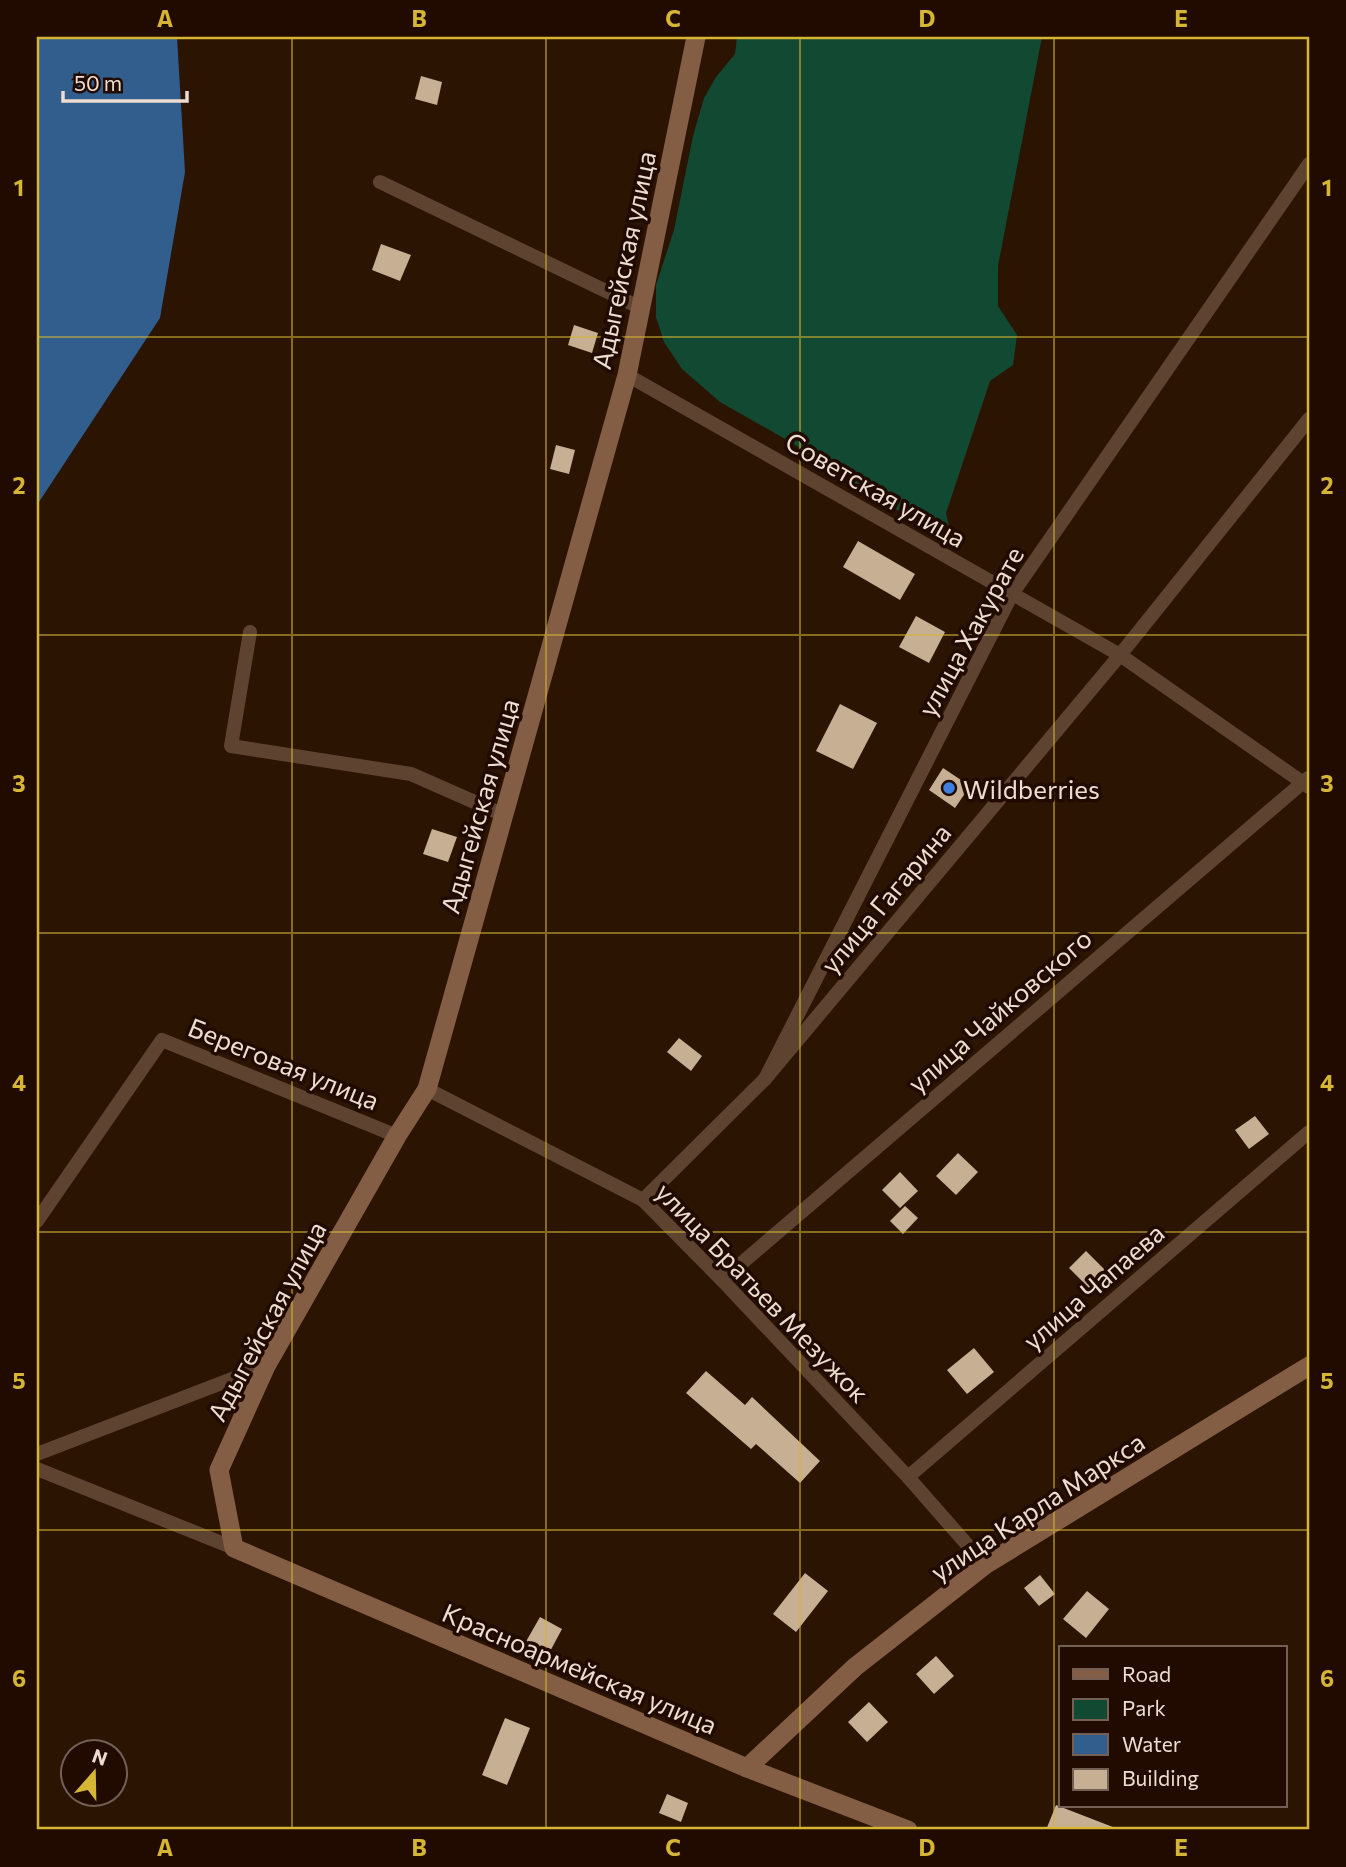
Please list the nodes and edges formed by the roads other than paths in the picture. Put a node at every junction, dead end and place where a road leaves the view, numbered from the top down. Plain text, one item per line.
1 (696, 37) edge
2 (1309, 164) edge
3 (380, 181) dead end
4 (640, 307) junction
5 (626, 375) junction
6 (1309, 419) edge
7 (1012, 594) junction
8 (250, 632) dead end
9 (1120, 655) junction
10 (1307, 782) edge
11 (504, 815) junction
12 (765, 1079) junction
13 (427, 1089) junction
14 (1309, 1132) edge
15 (397, 1136) junction
16 (643, 1200) junction
17 (37, 1221) edge
18 (722, 1280) junction
19 (267, 1366) junction
20 (1309, 1366) edge
21 (37, 1454) edge
22 (37, 1469) edge
23 (908, 1476) junction
24 (233, 1548) junction
25 (985, 1565) junction
26 (747, 1768) junction
27 (908, 1830) edge

1 - 4 main road, Адыгейская улица
2 - 7 street, улица Хакурате
3 - 4 street
4 - 5 main road, Адыгейская улица
5 - 7 street, Советская улица
5 - 11 main road, Адыгейская улица
6 - 9 street, улица Гагарина
7 - 9 street, Советская улица
7 - 12 street, улица Хакурате
8 - 11 street
9 - 10 street, Советская улица
9 - 12 street, улица Гагарина
10 - 18 street, улица Чайковского
11 - 13 main road, Адыгейская улица
12 - 16 street, улица Гагарина
13 - 15 main road, Адыгейская улица
13 - 16 street, улица Братьев Мезужок
14 - 23 street, улица Чапаева
15 - 17 street, Береговая улица
15 - 19 main road, Адыгейская улица
16 - 18 street, улица Братьев Мезужок
18 - 23 street, улица Братьев Мезужок
19 - 21 street
19 - 24 main road, Адыгейская улица
20 - 25 main road, улица Карла Маркса
22 - 24 street
23 - 25 street, улица Братьев Мезужок
24 - 26 main road, Красноармейская улица
25 - 26 main road, улица Карла Маркса
26 - 27 main road, Красноармейская улица

